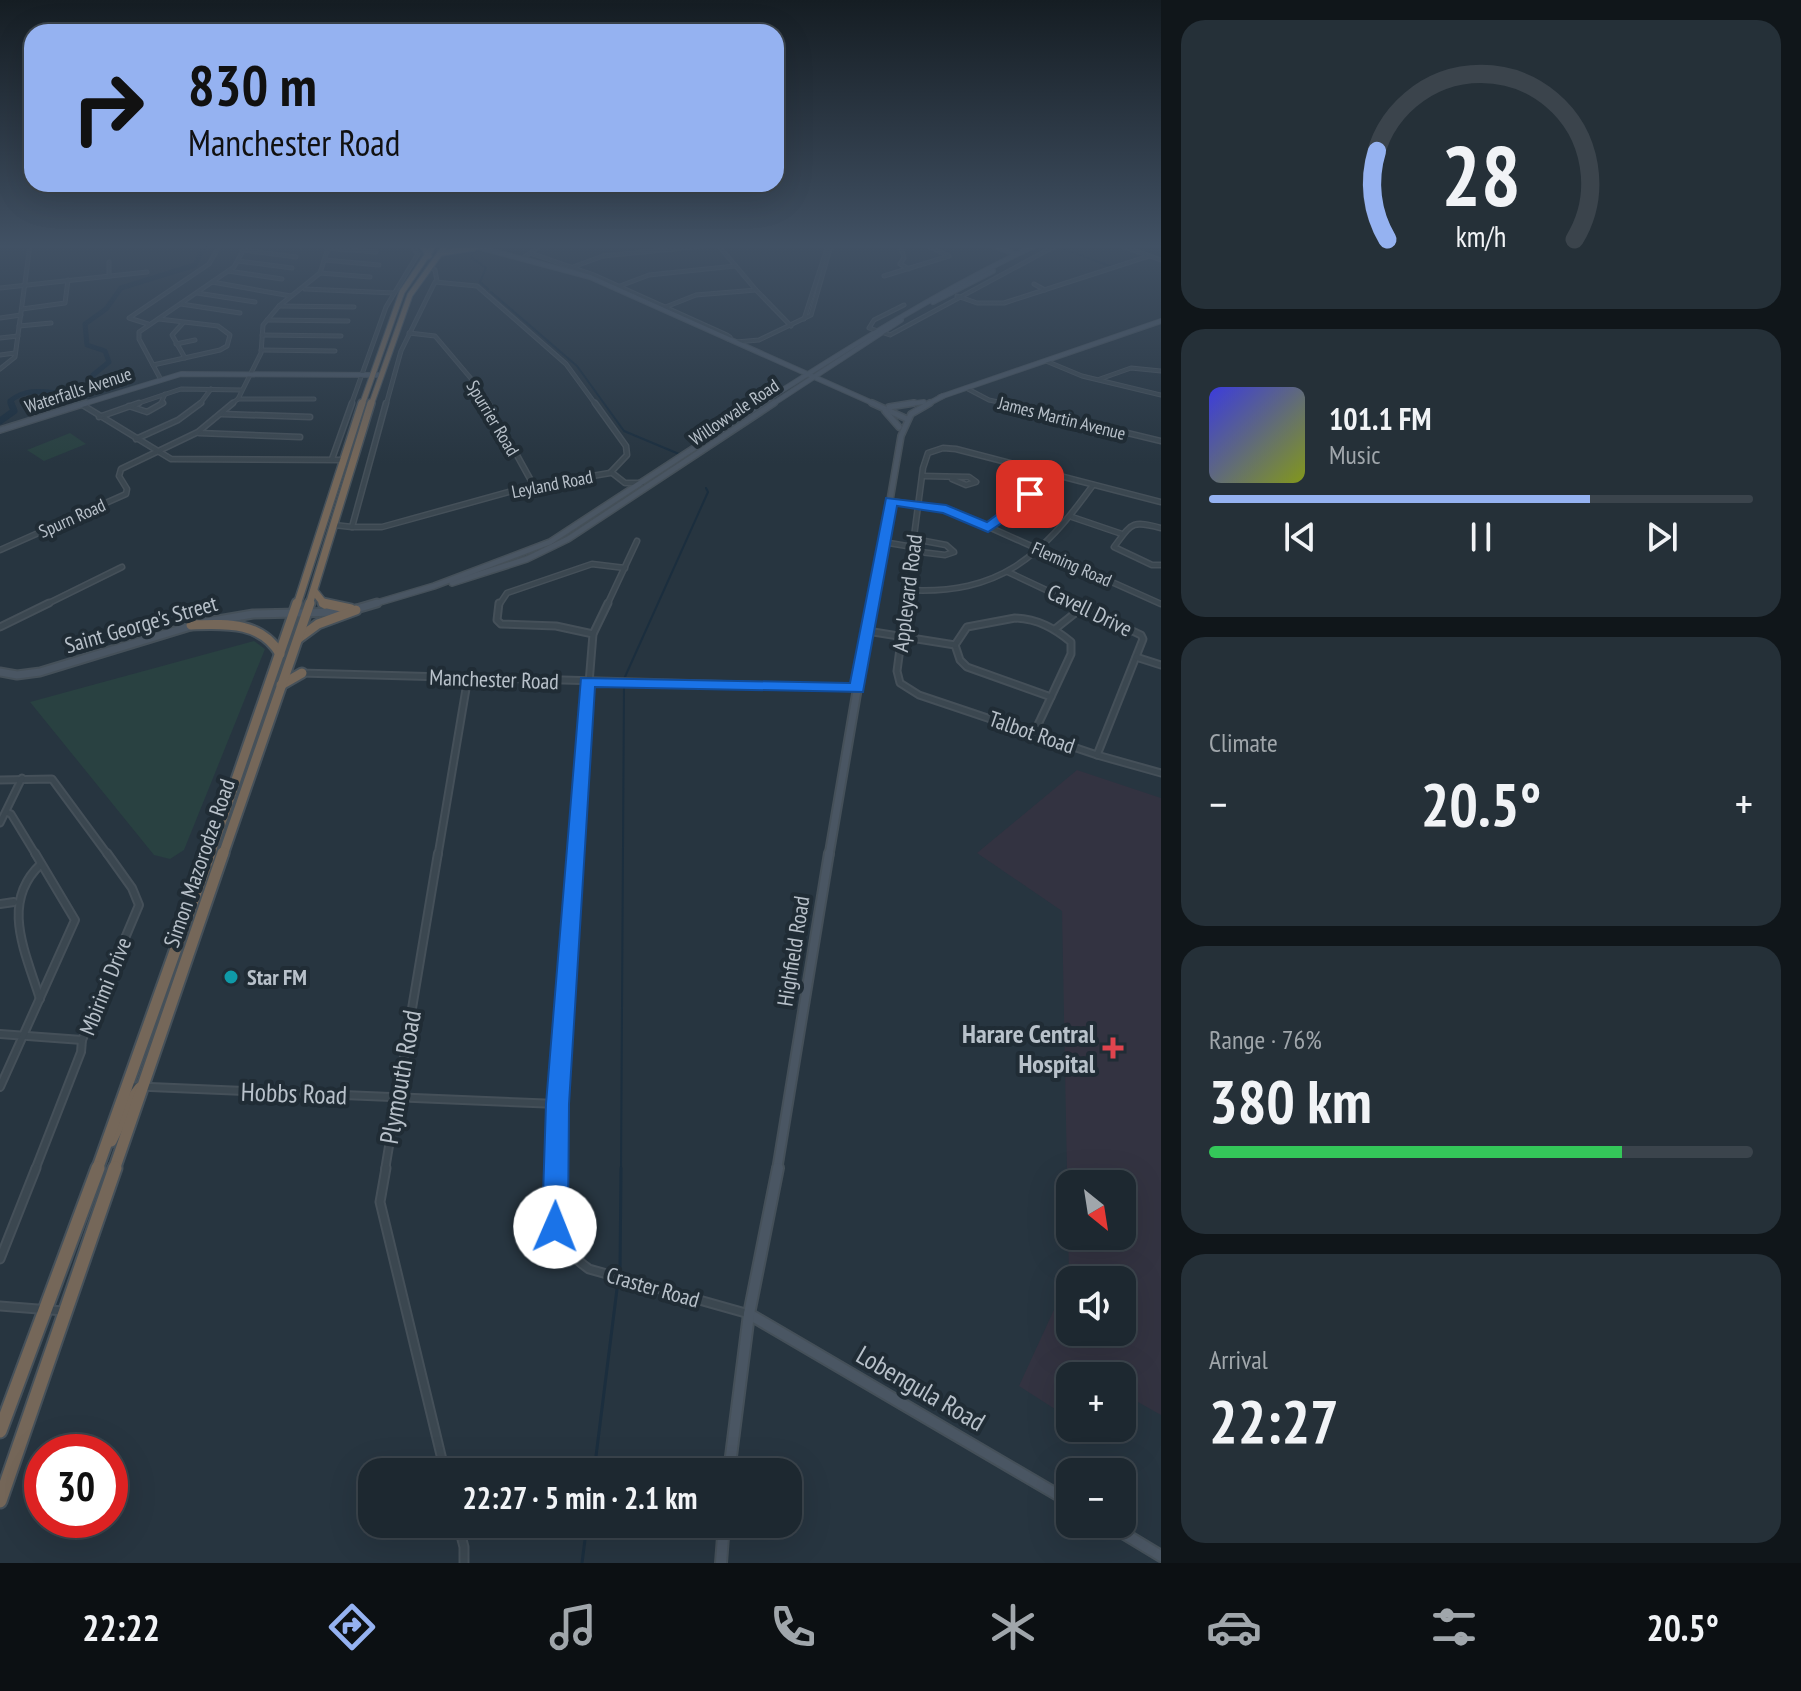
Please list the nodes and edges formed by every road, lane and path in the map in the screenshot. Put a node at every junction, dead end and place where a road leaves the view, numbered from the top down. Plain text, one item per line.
1 (20, 318) edge
2 (129, 318) edge
3 (384, 318) edge
4 (392, 318) edge
5 (401, 318) edge
6 (416, 318) edge
7 (513, 318) edge
8 (682, 318) edge
9 (686, 318) edge
10 (783, 318) edge
11 (806, 318) edge
12 (878, 318) edge
13 (897, 318) edge
14 (907, 318) edge
15 (919, 318) edge
16 (158, 319) joint
17 (267, 320) joint
18 (348, 321) dead end
19 (1161, 321) edge
20 (184, 322) junction
21 (51, 323) dead end
22 (149, 324) junction
23 (19, 326) junction
24 (791, 326) junction
25 (872, 332) junction
26 (409, 333) junction
27 (879, 334) junction
28 (262, 335) junction
29 (717, 335) junction
30 (18, 336) junction
31 (341, 336) dead end
32 (0, 338) edge
33 (728, 339) junction
34 (195, 340) dead end
35 (759, 340) junction
36 (736, 342) junction
37 (176, 344) junction
38 (261, 350) junction
39 (335, 351) dead end
40 (15, 353) junction
41 (760, 353) junction
42 (0, 355) edge
43 (185, 358) junction
44 (367, 360) junction
45 (376, 360) junction
46 (1046, 361) junction
47 (153, 365) junction
48 (829, 366) junction
49 (0, 369) edge
50 (794, 369) junction
51 (815, 369) junction
52 (1161, 371) edge
53 (249, 373) junction
54 (363, 375) junction
55 (371, 375) junction
56 (380, 375) junction
57 (394, 376) junction
58 (809, 376) junction
59 (160, 378) junction
60 (1098, 380) junction
61 (799, 382) junction
62 (825, 384) junction
63 (841, 388) junction
64 (966, 388) junction
65 (211, 389) junction
66 (242, 390) junction
67 (165, 394) junction
68 (1161, 395) edge
69 (943, 396) junction
70 (238, 399) junction
71 (314, 399) dead end
72 (928, 402) junction
73 (81, 404) junction
74 (879, 405) junction
75 (129, 406) junction
76 (885, 410) junction
77 (221, 413) junction
78 (99, 417) junction
79 (310, 417) dead end
80 (905, 418) junction
81 (0, 430) edge
82 (900, 431) junction
83 (198, 432) junction
84 (300, 437) dead end
85 (136, 439) junction
86 (1161, 441) edge
87 (155, 451) junction
88 (332, 460) junction
89 (345, 460) junction
90 (611, 472) junction
91 (1043, 472) junction
92 (923, 476) junction
93 (952, 479) junction
94 (625, 483) junction
95 (643, 483) junction
96 (1093, 485) junction
97 (534, 486) junction
98 (633, 490) junction
99 (891, 501) junction
100 (1161, 502) edge
101 (919, 504) junction
102 (1072, 517) junction
103 (334, 525) junction
104 (352, 527) junction
105 (988, 528) junction
106 (1161, 528) edge
107 (1122, 534) junction
108 (914, 539) junction
109 (637, 541) dead end
110 (883, 542) junction
111 (913, 549) junction
112 (1037, 549) junction
113 (0, 550) edge
114 (1161, 565) edge
115 (122, 567) dead end
116 (625, 568) junction
117 (1008, 572) junction
118 (434, 586) junction
119 (907, 590) junction
120 (314, 591) junction
121 (1161, 604) edge
122 (1084, 606) junction
123 (356, 610) junction
124 (299, 613) junction
125 (191, 625) junction
126 (0, 627) edge
127 (1055, 629) junction
128 (867, 631) junction
129 (593, 634) junction
130 (901, 637) junction
131 (294, 643) junction
132 (955, 645) junction
133 (280, 654) junction
134 (1136, 657) junction
135 (1161, 665) edge
136 (0, 672) edge
137 (302, 673) joint
138 (280, 677) junction
139 (468, 677) junction
140 (587, 682) junction
141 (857, 688) junction
142 (905, 688) joint
143 (1051, 697) junction
144 (1034, 733) junction
145 (1097, 755) junction
146 (1160, 774) edge
147 (22, 778) junction
148 (0, 780) edge
149 (6, 812) junction
150 (0, 823) edge
151 (41, 864) junction
152 (14, 902) junction
153 (0, 904) edge
154 (41, 1000) junction
155 (0, 1034) edge
156 (24, 1035) junction
157 (82, 1040) junction
158 (126, 1086) junction
159 (0, 1087) edge
160 (142, 1087) junction
161 (397, 1095) junction
162 (558, 1104) junction
163 (106, 1146) junction
164 (0, 1259) edge
165 (0, 1306) edge
166 (42, 1311) junction
167 (65, 1311) junction
168 (749, 1314) junction
169 (0, 1431) edge
170 (442, 1458) edge
171 (731, 1458) edge
172 (1056, 1494) edge
173 (0, 1501) edge
174 (462, 1538) edge
175 (723, 1538) edge
176 (1131, 1538) edge
177 (1161, 1556) edge
178 (464, 1563) edge
179 (721, 1563) edge

1 - 23 street
2 - 22 street
3 - 44 street
4 - 45 highway, Simon Mazorodze Road
5 - 56 highway, Simon Mazorodze Road
6 - 26 street
7 - 90 street, Leyland Road
8 - 29 main road
9 - 33 street
10 - 24 street
11 - 24 street
12 - 25 street
13 - 25 main road, Willowvale Road
14 - 27 main road, Willowvale Road
15 - 27 street
16 - 20 street
16 - 22 street
17 - 18 street
17 - 28 street
19 - 46 main road
20 - 37 street
20 - 43 street
21 - 23 street
22 - 47 street
23 - 30 street
24 - 35 street
25 - 27 street
25 - 51 main road, Willowvale Road
26 - 57 street
26 - 97 street, Spurrier Road
27 - 48 main road, Willowvale Road
28 - 31 street
28 - 38 street
29 - 33 main road
29 - 50 main road
30 - 32 street
30 - 40 street
33 - 36 main road
34 - 37 street
35 - 36 street
35 - 41 street
36 - 41 main road
37 - 43 street
38 - 39 street
38 - 53 street
40 - 42 street
40 - 49 street
41 - 50 main road
43 - 47 street
44 - 45 street
44 - 54 street
45 - 55 highway, Simon Mazorodze Road
46 - 60 street
46 - 64 main road
47 - 59 street
48 - 58 main road, Willowvale Road
48 - 63 main road
50 - 51 main road
50 - 58 main road
50 - 61 main road
51 - 58 main road, Willowvale Road
52 - 60 street
53 - 54 main road, Waterfalls Avenue
53 - 59 main road, Waterfalls Avenue
53 - 66 street
54 - 55 main road, Waterfalls Avenue
54 - 88 street
55 - 56 main road, Waterfalls Avenue
55 - 89 highway, Simon Mazorodze Road
56 - 57 street
56 - 103 highway, Simon Mazorodze Road
57 - 104 street
58 - 61 main road, Willowvale Road
58 - 62 main road
58 - 63 main road
59 - 73 main road, Waterfalls Avenue
60 - 68 street
61 - 62 main road
61 - 95 main road, Willowvale Road
61 - 118 main road, Willowvale Road
62 - 76 main road
63 - 74 main road
64 - 69 main road
64 - 86 street, James Martin Avenue
65 - 66 street
65 - 67 street
65 - 85 street
66 - 70 street
67 - 75 street
67 - 75 street
69 - 72 main road
69 - 80 main road
70 - 71 street
70 - 77 street
72 - 74 main road
72 - 80 main road
73 - 78 street
73 - 81 main road, Waterfalls Avenue
74 - 80 main road
75 - 78 street
76 - 80 main road
76 - 82 main road
77 - 79 street
77 - 83 street
78 - 85 street
80 - 82 main road, Highfield Road
82 - 99 main road, Highfield Road
83 - 84 street
83 - 87 street
85 - 87 street
87 - 88 street
87 - 113 street, Spurn Road
88 - 89 street
89 - 124 highway, Simon Mazorodze Road
90 - 94 street
90 - 97 street, Leyland Road
91 - 92 street, Appleyard Road
91 - 96 street
91 - 105 street
92 - 93 street
92 - 101 street, Appleyard Road
93 - 93 street
94 - 95 street
94 - 98 street
95 - 98 main road, Willowvale Road
96 - 100 street
96 - 102 street
97 - 104 street, Leyland Road
98 - 118 main road, Willowvale Road
99 - 101 street, Fleming Road
99 - 110 main road, Highfield Road
101 - 105 street, Fleming Road
101 - 108 street, Appleyard Road
102 - 107 street
102 - 112 street
103 - 104 street, Leyland Road
103 - 120 highway, Simon Mazorodze Road
105 - 112 street, Fleming Road
106 - 107 street
107 - 114 street
108 - 111 street, Appleyard Road
108 - 111 street
109 - 116 street, Craster Road
110 - 111 street
110 - 128 main road, Highfield Road
111 - 119 street, Appleyard Road
112 - 117 street
112 - 121 street, Fleming Road
115 - 126 street
116 - 129 street, Craster Road
116 - 129 street
117 - 119 street
117 - 122 street, Cavell Drive
118 - 123 main road, Willowvale Road
119 - 130 street, Appleyard Road
120 - 123 highway
120 - 124 highway, Simon Mazorodze Road
122 - 127 street
122 - 134 street, Cavell Drive
123 - 124 main road, Willowvale Road
123 - 131 highway
124 - 125 main road, Saint George's Street
124 - 131 highway, Simon Mazorodze Road
124 - 133 highway, Simon Mazorodze Road
125 - 133 highway
125 - 136 main road, Saint George's Street
127 - 132 street
127 - 143 street
128 - 130 street
128 - 141 main road, Highfield Road
129 - 140 street, Craster Road
130 - 132 street
130 - 142 street, Appleyard Road
131 - 138 highway, Simon Mazorodze Road
132 - 143 street
133 - 138 highway, Simon Mazorodze Road
134 - 135 street
134 - 145 street, Cavell Drive
137 - 138 highway
137 - 139 street, Manchester Road
138 - 158 highway, Simon Mazorodze Road
138 - 160 highway, Simon Mazorodze Road
139 - 140 street, Manchester Road
139 - 161 street, Plymouth Road
140 - 141 street, Manchester Road
140 - 162 street, Craster Road
141 - 168 main road, Highfield Road
142 - 144 street, Talbot Road
143 - 144 street
144 - 145 street, Talbot Road
145 - 146 street, Talbot Road
147 - 148 street, Mbirimi Drive
147 - 149 street
147 - 157 street, Mbirimi Drive
149 - 150 street
149 - 151 street
151 - 152 street
151 - 154 street
152 - 153 street
152 - 154 street
154 - 156 street
155 - 156 street
156 - 157 street
156 - 159 street
157 - 164 street, Mbirimi Drive
158 - 160 street, Hobbs Road
158 - 163 highway, Simon Mazorodze Road
160 - 161 street, Hobbs Road
160 - 163 highway
160 - 167 highway, Simon Mazorodze Road
161 - 162 street, Hobbs Road
161 - 170 street, Plymouth Road
162 - 168 street, Craster Road
163 - 166 highway, Simon Mazorodze Road
165 - 166 street
166 - 167 street
166 - 169 highway, Simon Mazorodze Road
167 - 173 highway, Simon Mazorodze Road
168 - 171 main road, Highfield Road
168 - 172 main road, Lobengula Road
174 - 178 street
175 - 179 main road
176 - 177 main road

